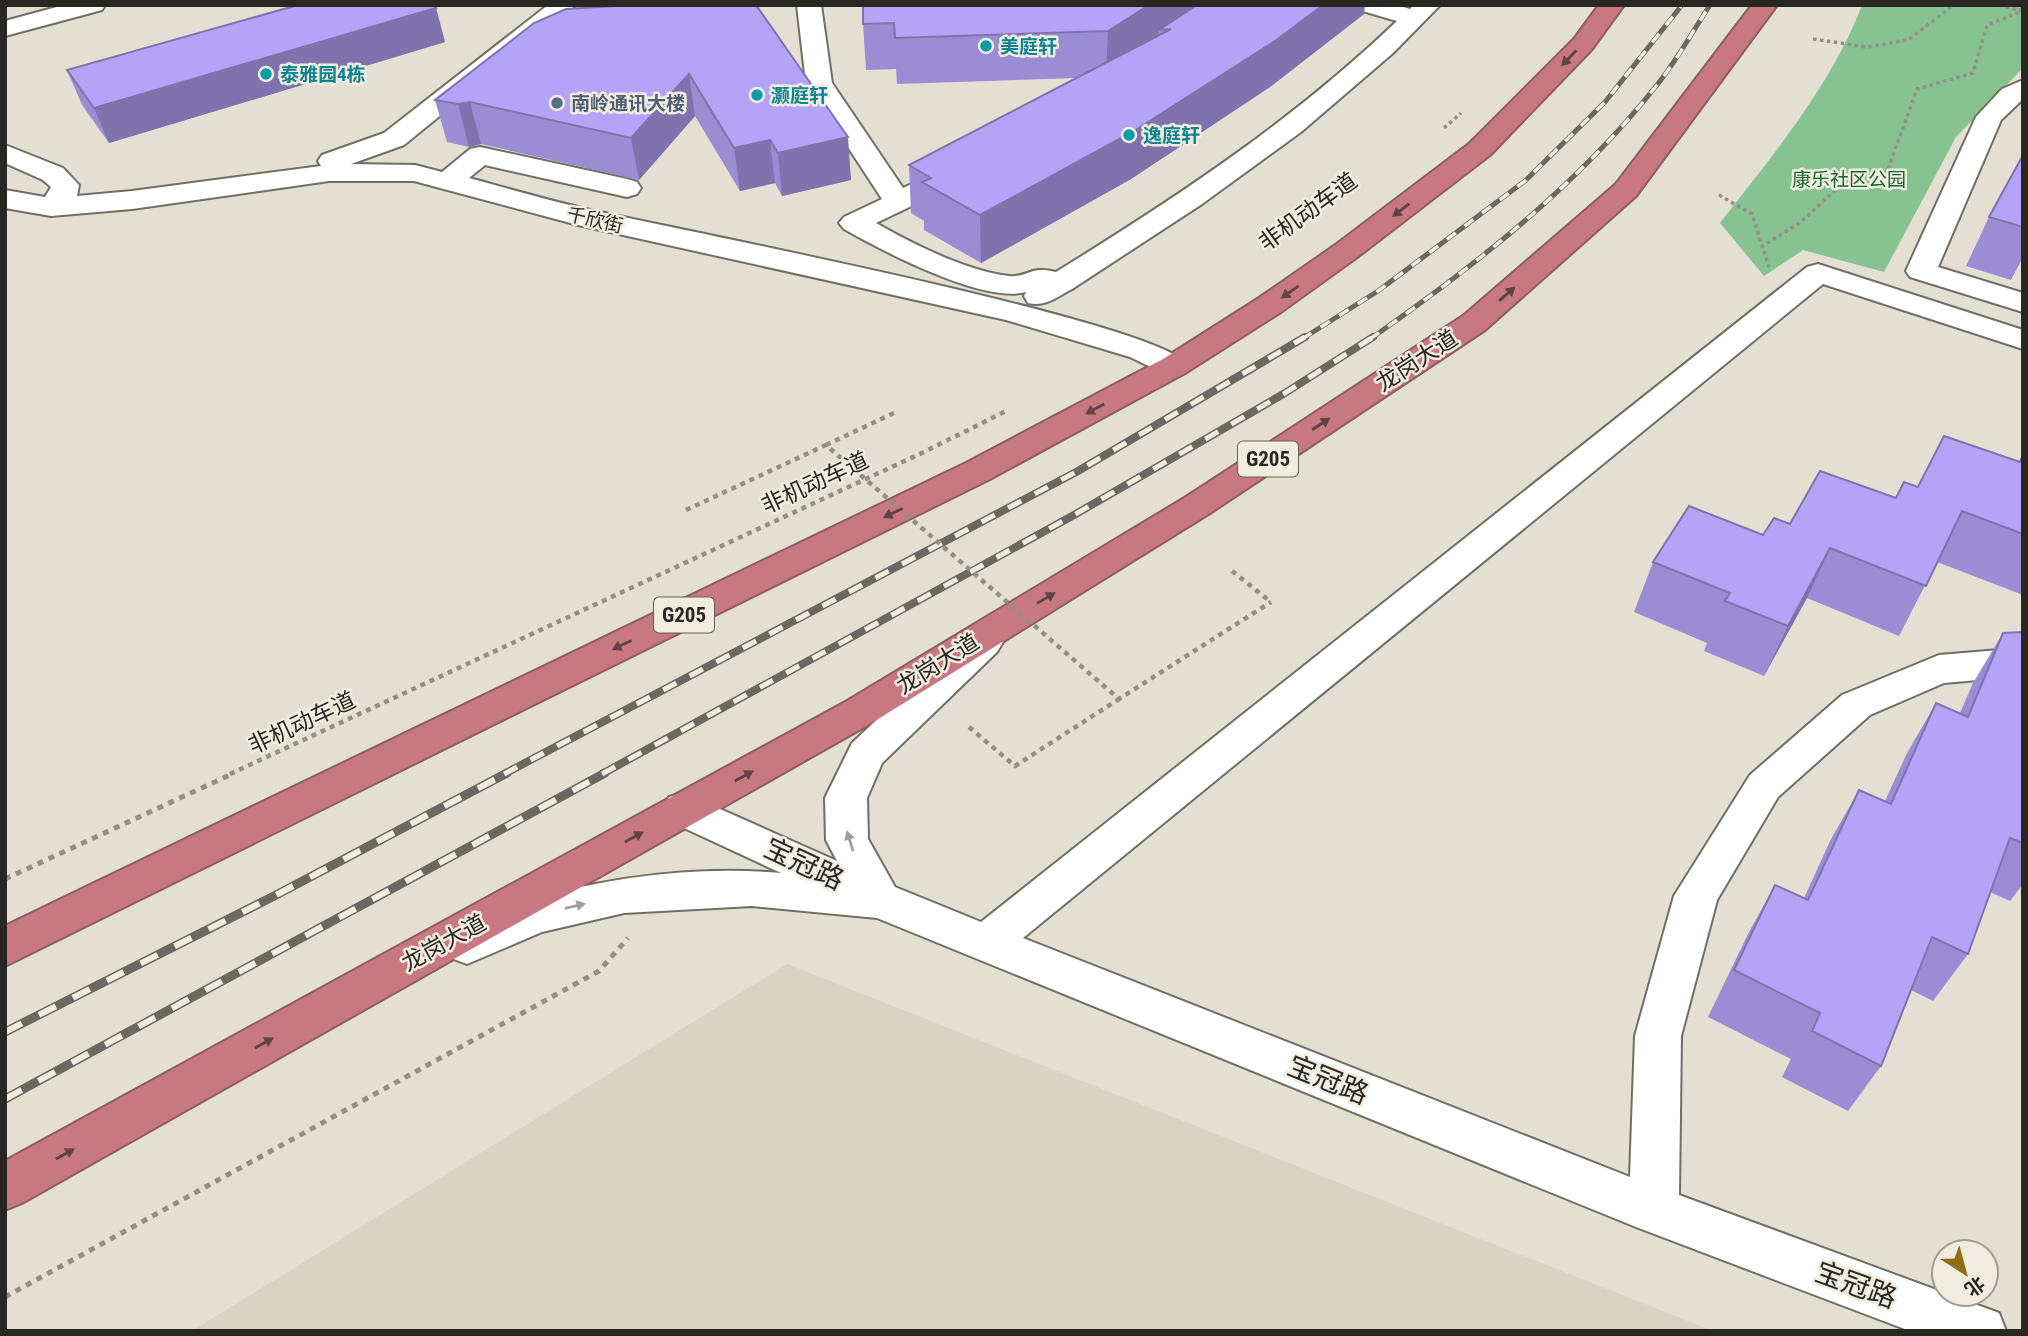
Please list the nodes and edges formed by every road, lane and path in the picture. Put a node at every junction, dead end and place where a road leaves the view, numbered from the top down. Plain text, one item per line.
1 (93, 5) edge
2 (564, 5) edge
3 (809, 5) edge
4 (1367, 5) edge
5 (1612, 5) edge
6 (1765, 5) edge
7 (1954, 5) edge
8 (1999, 5) edge
9 (2020, 5) edge
10 (2022, 11) edge
11 (1421, 12) edge
12 (5, 29) edge
13 (1813, 39) dead end
14 (2023, 88) edge
15 (1466, 109) dead end
16 (1437, 135) dead end
17 (5, 153) edge
18 (981, 161) edge
19 (329, 173) junction
20 (447, 182) junction
21 (627, 188) dead end
22 (1719, 195) dead end
23 (8, 202) edge
24 (898, 202) junction
25 (51, 208) junction
26 (1761, 247) junction
27 (1061, 283) junction
28 (1782, 302) junction
29 (2023, 303) edge
30 (1013, 312) junction
31 (2023, 340) edge
32 (1174, 366) junction
33 (1010, 409) dead end
34 (894, 413) dead end
35 (826, 445) junction
36 (686, 510) dead end
37 (1233, 571) dead end
38 (1005, 623) junction
39 (2023, 662) edge
40 (1119, 699) junction
41 (968, 727) dead end
42 (684, 809) junction
43 (5, 879) edge
44 (880, 900) junction
45 (632, 934) dead end
46 (986, 943) junction
47 (5, 947) edge
48 (331, 1006) junction
49 (5, 1187) edge
50 (1654, 1210) junction
51 (5, 1297) edge
52 (1980, 1331) edge

1 - 12 street
2 - 19 street
3 - 24 street
4 - 11 street
5 -> 32 highway, G205
38 -> 6 highway, 龙岗大道 / G205
7 - 13 path
8 - 10 path
9 - 10 path
10 - 26 path
11 - 27 street
14 - 29 street
15 - 16 path
17 - 25 street
18 - 24 street
19 - 20 street, 千欣街
19 - 25 street, 千欣街
20 - 21 street
20 - 30 street, 千欣街
22 - 26 path
23 - 25 street, 千欣街
24 - 27 street
26 - 28 path
27 - 30 street
28 - 31 street
28 - 46 street
30 - 32 street, 千欣街
32 -> 47 highway, G205
33 - 43 path, 非机动车道
34 - 35 path
35 - 36 path, bridge
35 - 40 path, bridge
37 - 40 path, bridge
42 -> 38 highway, 龙岗大道 / G205
44 -> 38 street
39 - 50 street
40 - 41 path
42 - 44 street, 宝冠路
48 -> 42 highway, 龙岗大道 / G205
44 - 46 street, 宝冠路
48 -> 44 street
45 - 51 path
46 - 50 street, 宝冠路
49 -> 48 highway, 龙岗大道 / G205
50 - 52 street, 宝冠路

